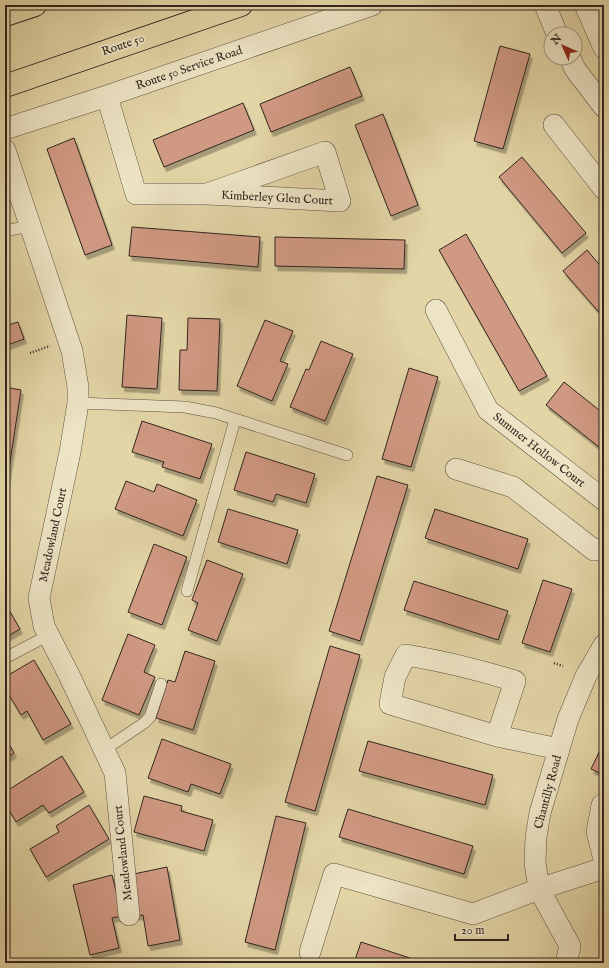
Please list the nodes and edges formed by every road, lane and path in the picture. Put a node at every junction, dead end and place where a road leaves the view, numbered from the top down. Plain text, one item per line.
1 (35, 5) edge
2 (241, 5) edge
3 (372, 5) edge
4 (545, 5) edge
5 (585, 5) edge
6 (5, 15) edge
7 (554, 26) edge
8 (604, 48) edge
9 (574, 66) edge
10 (5, 86) edge
11 (107, 96) junction
12 (604, 107) edge
13 (554, 126) dead end
14 (5, 128) edge
15 (5, 150) edge
16 (604, 189) edge
17 (207, 194) junction
18 (30, 226) junction
19 (5, 231) edge
20 (436, 310) dead end
21 (50, 346) dead end
22 (30, 353) dead end
23 (78, 403) junction
24 (235, 420) junction
25 (348, 455) dead end
26 (456, 469) dead end
27 (604, 500) edge
28 (604, 548) edge
29 (187, 591) dead end
30 (49, 635) junction
31 (604, 645) edge
32 (5, 658) edge
33 (554, 663) dead end
34 (563, 666) dead end
35 (161, 684) dead end
36 (497, 736) junction
37 (560, 749) junction
38 (104, 750) junction
39 (602, 805) dead end
40 (604, 859) edge
41 (604, 868) edge
42 (538, 889) junction
43 (129, 916) dead end
44 (310, 952) dead end
45 (566, 963) edge

1 - 6 highway
2 - 10 highway, Route 50
3 - 11 street, Route 50 Service Road
4 - 7 street
5 - 8 street
9 - 12 street
11 - 14 street, Route 50 Service Road
11 - 17 street, Kimberley Glen Court
13 - 16 street
15 - 18 street, Meadowland Court
17 - 17 street, Kimberley Glen Court
18 - 19 lane
18 - 23 street, Meadowland Court
20 - 27 street, Summer Hollow Court
21 - 22 path
23 - 24 lane
23 - 30 street, Meadowland Court
24 - 25 lane
24 - 29 lane
26 - 28 street
30 - 32 lane
30 - 38 street, Meadowland Court
31 - 37 street, Chantilly Road
33 - 34 path
35 - 38 lane
36 - 36 street
36 - 37 street
37 - 42 street, Chantilly Road
38 - 43 street, Meadowland Court
39 - 40 street
41 - 42 street
42 - 44 street
42 - 45 street, Chantilly Road

